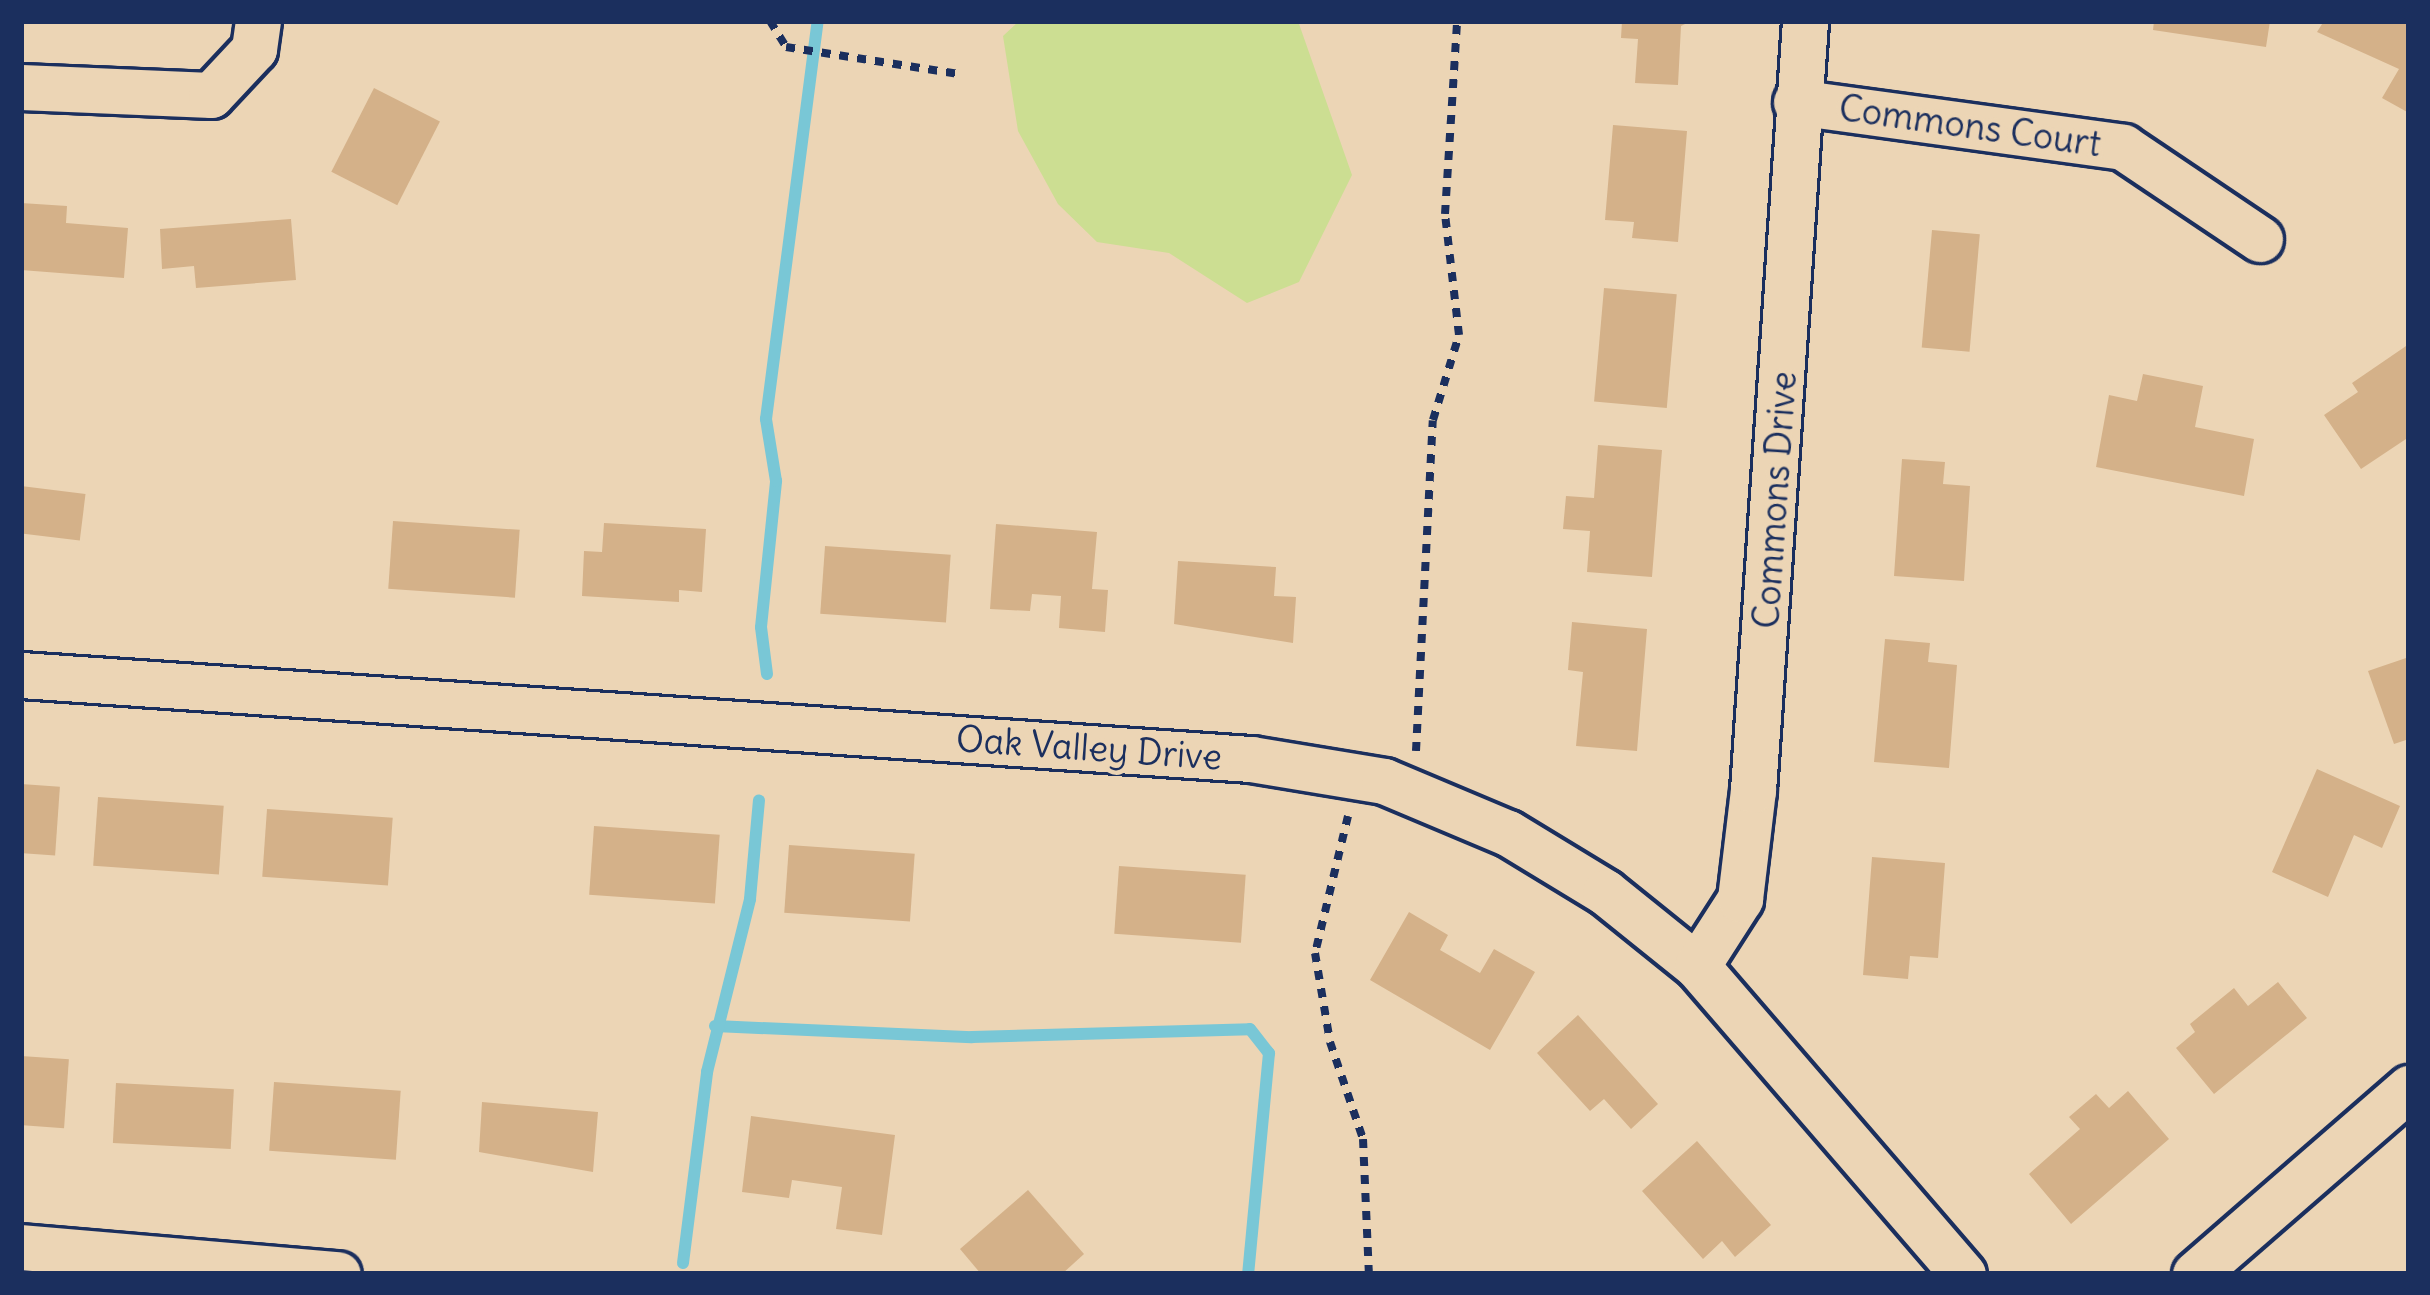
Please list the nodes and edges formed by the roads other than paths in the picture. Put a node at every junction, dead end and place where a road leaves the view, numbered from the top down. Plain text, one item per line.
1 (258, 21) edge
2 (1805, 21) edge
3 (21, 87) edge
4 (1796, 102) junction
5 (2260, 239) dead end
6 (21, 675) edge
7 (1696, 965) junction
8 (2409, 1088) edge
9 (21, 1247) edge
10 (338, 1274) edge
11 (1963, 1274) edge
12 (2195, 1274) edge

1 - 3 street
2 - 4 street, Commons Drive
4 - 5 street, Commons Court
4 - 7 street, Commons Drive
6 - 7 street, Oak Valley Drive
7 - 11 street, Oak Valley Drive
8 - 12 street
9 - 10 street

